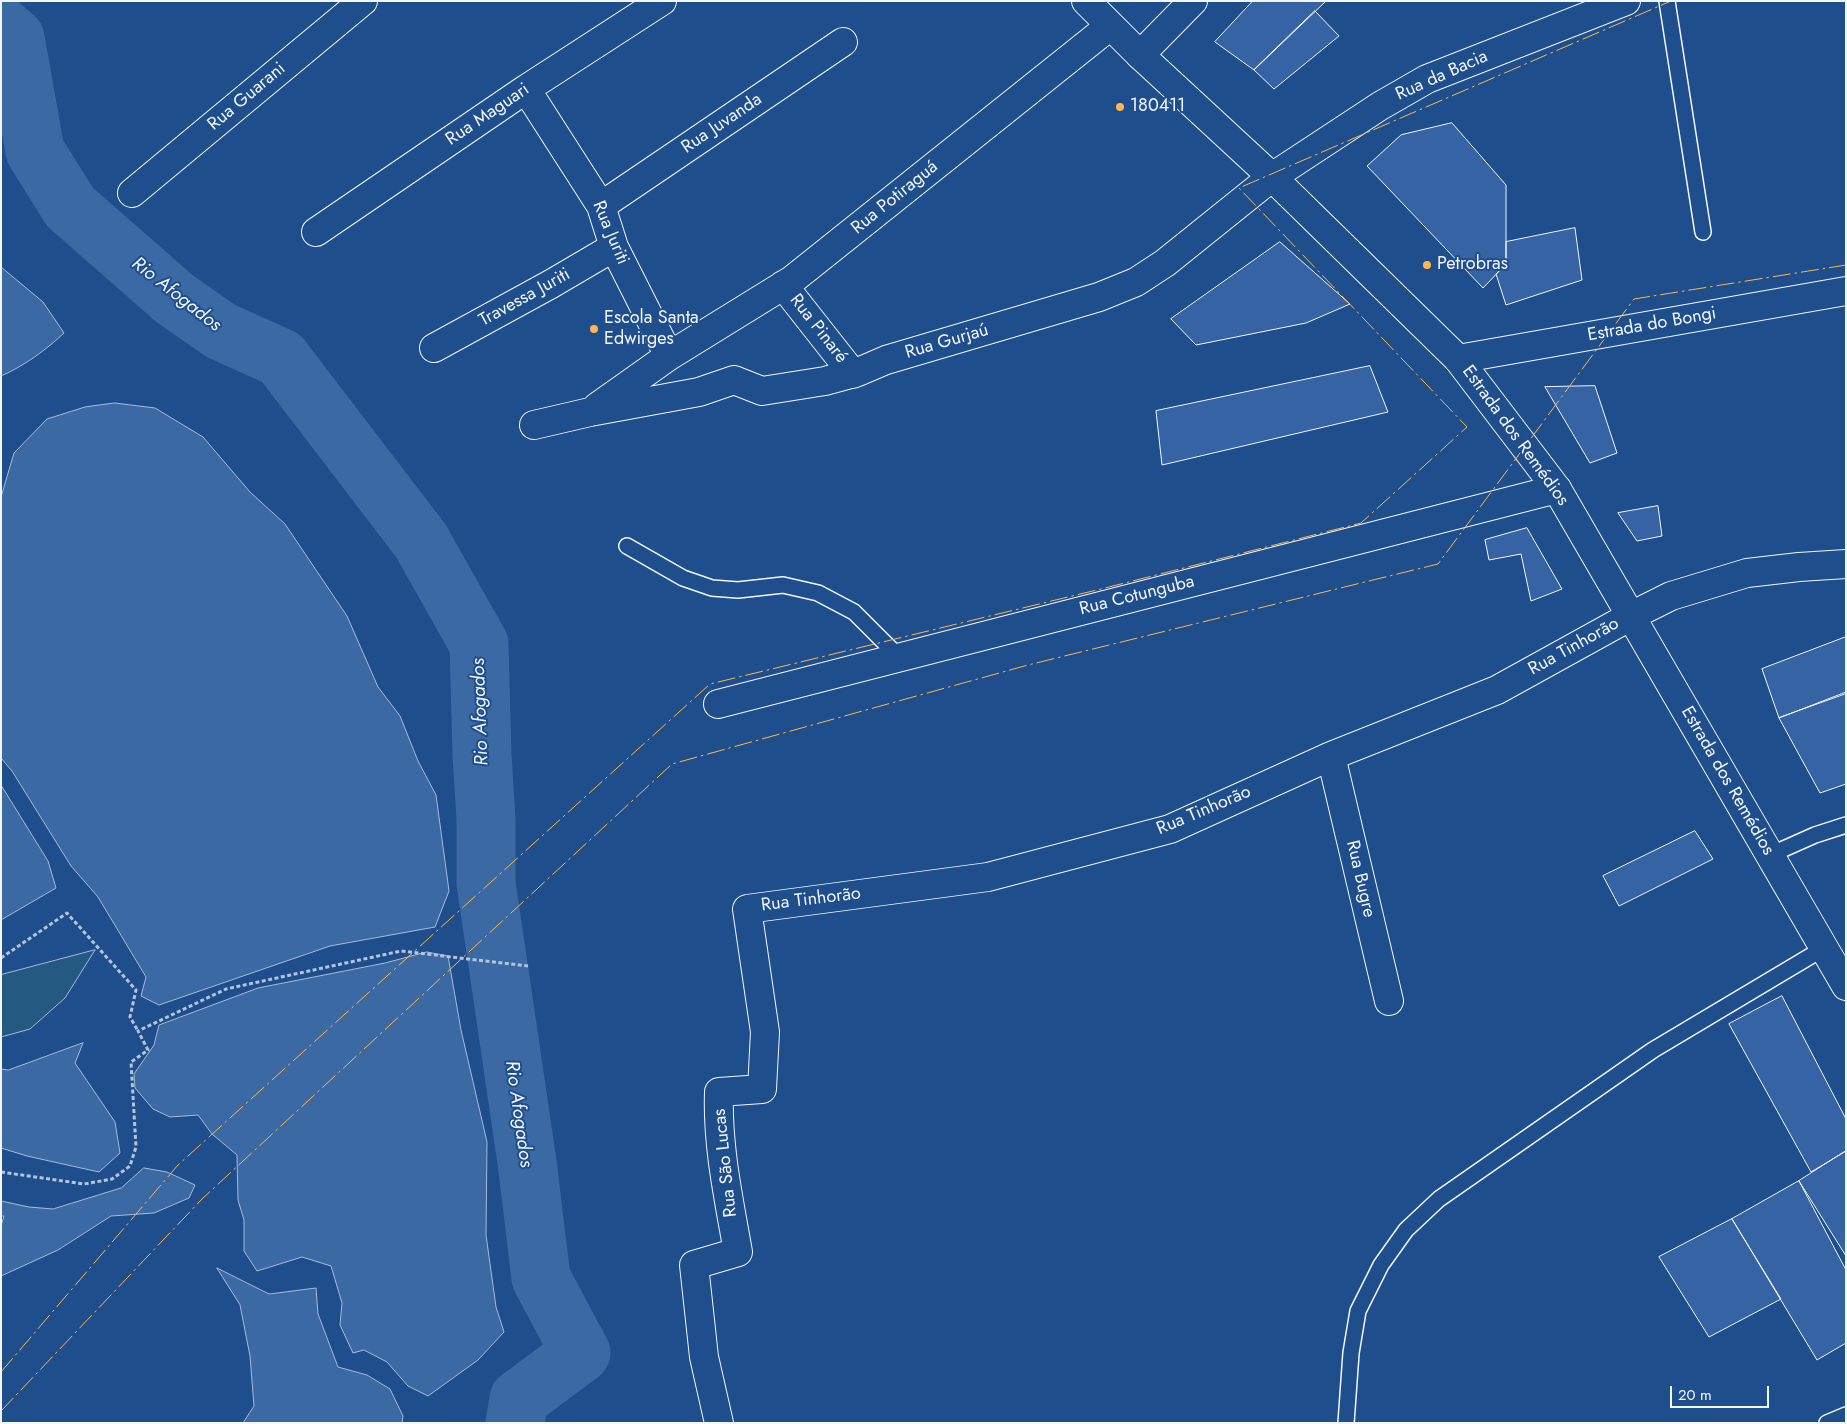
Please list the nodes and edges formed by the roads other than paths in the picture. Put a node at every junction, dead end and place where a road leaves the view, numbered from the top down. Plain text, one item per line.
1 (363, 1) edge
2 (662, 1) edge
3 (1086, 1) edge
4 (1193, 1) edge
5 (1626, 1) edge
6 (1667, 1) edge
7 (1110, 26) junction
8 (843, 42) dead end
9 (1140, 54) junction
10 (526, 89) junction
11 (1272, 177) junction
12 (132, 193) dead end
13 (601, 206) junction
14 (316, 232) dead end
15 (1703, 232) dead end
16 (614, 247) junction
17 (783, 285) junction
18 (1846, 290) edge
19 (434, 348) dead end
20 (669, 356) junction
21 (1458, 359) junction
22 (852, 374) junction
23 (590, 412) junction
24 (534, 425) dead end
25 (1557, 489) junction
26 (627, 546) dead end
27 (1846, 564) edge
28 (1631, 616) junction
29 (899, 657) junction
30 (718, 704) dead end
31 (1331, 756) junction
32 (1846, 825) edge
33 (1770, 855) junction
34 (747, 909) joint
35 (1824, 948) junction
36 (1846, 986) edge
37 (1389, 1001) dead end
38 (1846, 1415) edge
39 (719, 1423) edge
40 (1346, 1423) edge
41 (1827, 1423) edge

1 - 12 street, Rua Guarani
2 - 10 street, Rua Maguari
3 - 7 street, Estrada dos Remédios
4 - 9 street
5 - 11 street, Rua da Bacia
6 - 15 lane
7 - 9 street, Estrada dos Remédios
7 - 17 street, Rua Potiraguá
8 - 13 street, Rua Juvanda
9 - 11 street, Estrada dos Remédios
10 - 13 street, Rua Juriti
10 - 14 street, Rua Maguari
11 - 21 street, Estrada dos Remédios
11 - 22 street, Rua Gurjaú
13 - 16 street, Rua Juriti
16 - 19 street, Travessa Juriti
16 - 20 street, Rua Juriti
17 - 20 street, Rua Potiraguá
17 - 22 street, Rua Pinaré
18 - 21 street, Estrada do Bongi
20 - 23 street, Rua Gurjaú
21 - 25 street, Estrada dos Remédios
22 - 23 street, Rua Gurjaú
23 - 24 street, Rua Gurjaú
25 - 28 street, Estrada dos Remédios
25 - 29 street, Rua Cotunguba
26 - 29 lane
27 - 28 street, Rua Tinhorão
28 - 31 street, Rua Tinhorão
28 - 33 street, Estrada dos Remédios
29 - 30 street, Rua Cotunguba
31 - 34 street, Rua Tinhorão
31 - 37 street, Rua Bugre
32 - 33 lane
33 - 35 street, Estrada dos Remédios
34 - 39 street, Rua São Lucas
35 - 36 street, Estrada dos Remédios
35 - 40 lane
38 - 41 lane

